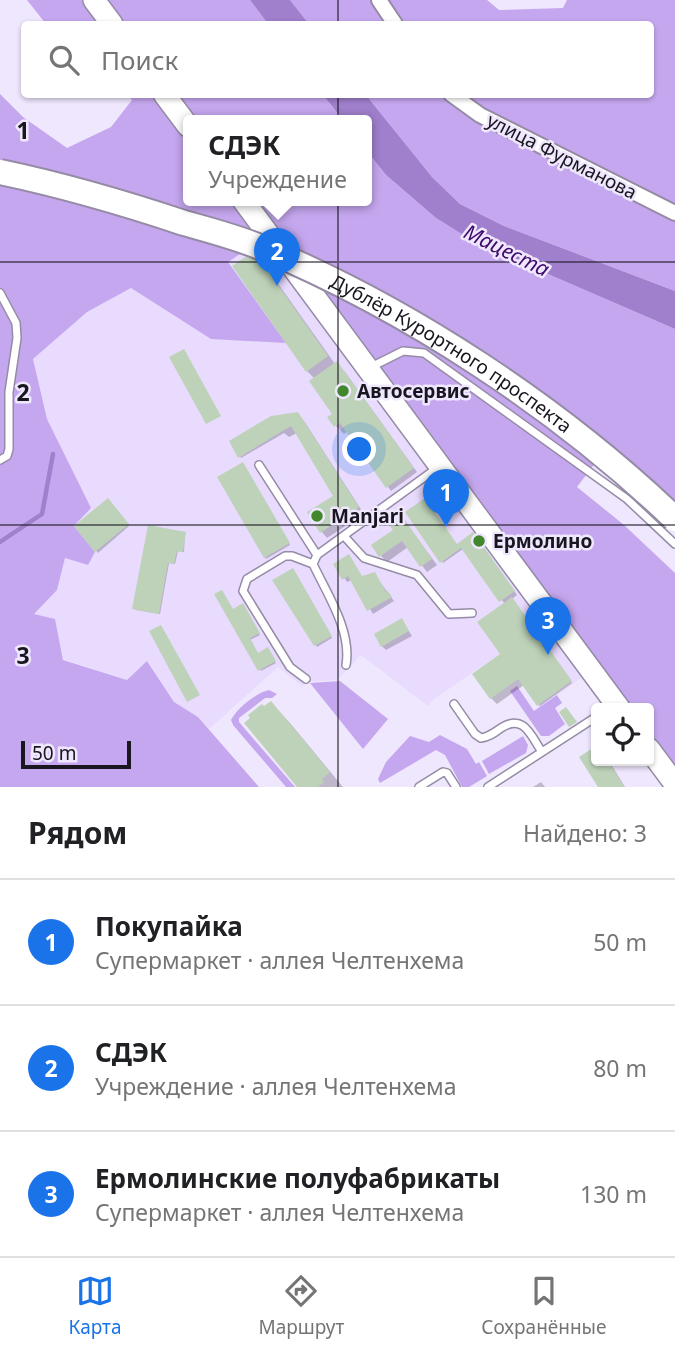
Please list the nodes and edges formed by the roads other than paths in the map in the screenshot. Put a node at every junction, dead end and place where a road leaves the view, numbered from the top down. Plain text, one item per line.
1 (94, 0) edge
2 (379, 0) edge
3 (110, 21) edge
4 (393, 21) edge
5 (167, 98) edge
6 (457, 98) edge
7 (183, 119) edge
8 (0, 173) edge
9 (247, 206) edge
10 (675, 213) edge
11 (0, 293) edge
12 (369, 369) junction
13 (0, 460) edge
14 (259, 465) dead end
15 (441, 465) junction
16 (675, 519) edge
17 (344, 536) junction
18 (675, 544) edge
19 (315, 559) junction
20 (472, 613) dead end
21 (346, 665) dead end
22 (306, 679) dead end
23 (611, 703) edge
24 (454, 704) dead end
25 (591, 720) edge
26 (542, 752) junction
27 (654, 756) edge
28 (675, 785) edge
29 (419, 787) edge
30 (456, 787) edge
31 (488, 787) edge

1 - 3 main road
2 - 4 street
5 - 7 main road
6 - 10 street, улица Фурманова
8 - 16 highway, Дублёр Курортного проспекта, bridge
9 - 12 main road
11 - 13 lane
12 - 15 main road
12 - 18 lane
14 - 19 lane
15 - 17 lane
15 - 23 main road
17 - 19 lane
17 - 20 lane
19 - 21 lane
19 - 22 lane
24 - 26 lane
25 - 26 lane
26 - 31 lane
27 - 28 main road
29 - 30 lane

